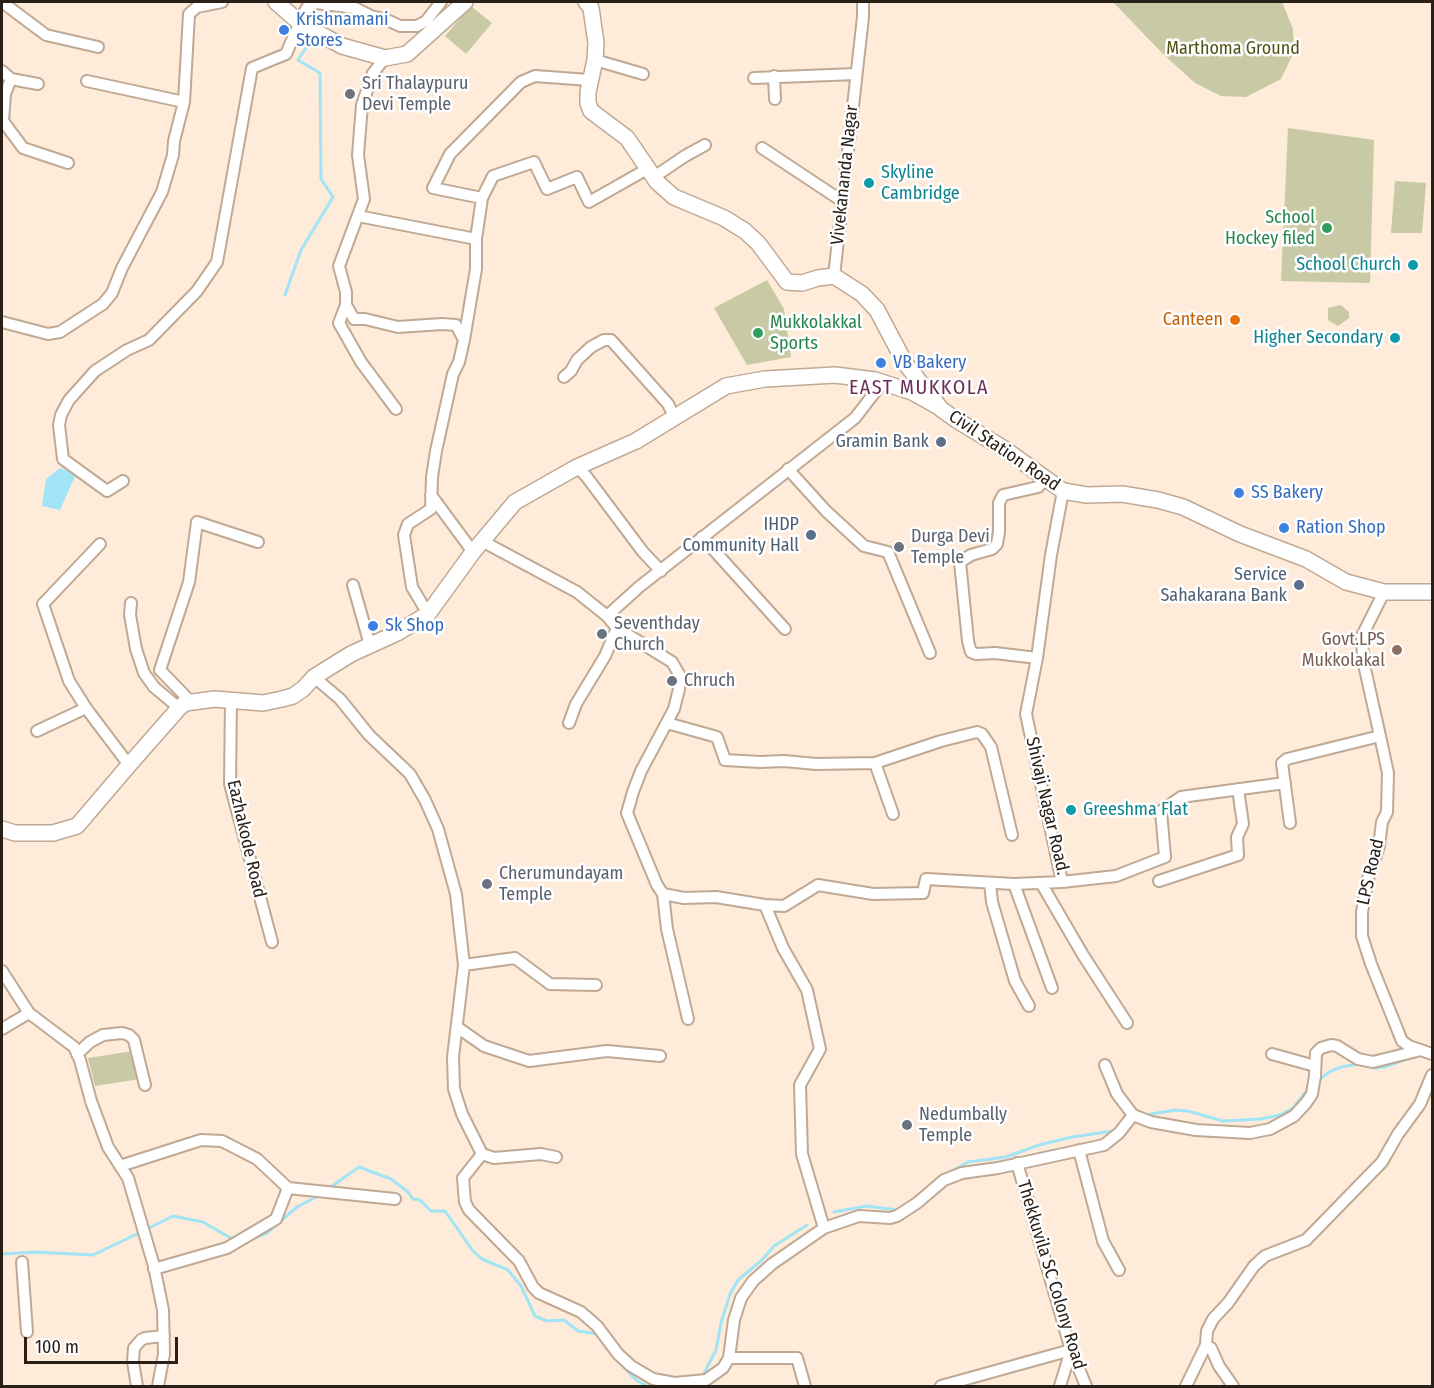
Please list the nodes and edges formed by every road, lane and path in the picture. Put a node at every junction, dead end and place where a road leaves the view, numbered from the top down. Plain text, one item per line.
1 (2, 2) edge
2 (222, 2) edge
3 (276, 2) edge
4 (441, 2) edge
5 (465, 2) edge
6 (588, 2) edge
7 (863, 2) edge
8 (356, 5) edge
9 (300, 23) junction
10 (98, 47) dead end
11 (385, 58) junction
12 (595, 60) junction
13 (2, 71) edge
14 (643, 74) dead end
15 (856, 74) junction
16 (774, 76) junction
17 (754, 78) dead end
18 (11, 79) junction
19 (590, 80) junction
20 (87, 81) dead end
21 (38, 84) dead end
22 (775, 99) dead end
23 (184, 102) junction
24 (705, 145) dead end
25 (762, 148) dead end
26 (68, 163) dead end
27 (652, 172) junction
28 (483, 198) junction
29 (842, 201) junction
30 (358, 216) junction
31 (476, 239) junction
32 (834, 276) junction
33 (346, 305) junction
34 (2, 322) edge
35 (464, 340) junction
36 (564, 377) dead end
37 (882, 383) junction
38 (396, 409) dead end
39 (941, 409) junction
40 (674, 416) junction
41 (577, 467) junction
42 (788, 469) junction
43 (1046, 478) junction
44 (123, 481) dead end
45 (1063, 491) junction
46 (431, 495) junction
47 (702, 537) junction
48 (258, 542) dead end
49 (100, 544) dead end
50 (477, 547) junction
51 (661, 570) junction
52 (353, 585) dead end
53 (1384, 592) junction
54 (1432, 592) edge
55 (131, 603) dead end
56 (428, 614) junction
57 (607, 616) junction
58 (617, 628) junction
59 (785, 629) dead end
60 (370, 645) junction
61 (930, 653) dead end
62 (1037, 658) junction
63 (314, 677) junction
64 (231, 699) junction
65 (185, 705) junction
66 (86, 708) junction
67 (569, 723) dead end
68 (668, 723) junction
69 (37, 731) dead end
70 (1380, 736) junction
71 (875, 763) junction
72 (129, 765) junction
73 (1285, 783) junction
74 (1238, 789) junction
75 (893, 814) dead end
76 (1290, 823) dead end
77 (2, 829) edge
78 (1012, 835) dead end
79 (1159, 881) dead end
80 (1062, 882) junction
81 (990, 883) junction
82 (1041, 883) junction
83 (1014, 884) junction
84 (663, 894) junction
85 (765, 905) junction
86 (272, 942) dead end
87 (464, 965) junction
88 (2, 971) edge
89 (596, 985) dead end
90 (1052, 988) dead end
91 (1029, 1006) dead end
92 (29, 1013) junction
93 (688, 1019) dead end
94 (1127, 1023) dead end
95 (457, 1028) junction
96 (2, 1029) edge
97 (1420, 1050) junction
98 (77, 1054) junction
99 (1272, 1054) dead end
100 (1432, 1054) edge
101 (660, 1056) dead end
102 (1105, 1065) dead end
103 (1315, 1066) junction
104 (1432, 1075) edge
105 (145, 1086) dead end
106 (1133, 1115) junction
107 (1079, 1150) junction
108 (482, 1154) junction
109 (556, 1157) dead end
110 (1017, 1163) junction
111 (120, 1166) junction
112 (288, 1188) junction
113 (395, 1199) dead end
114 (824, 1228) junction
115 (22, 1262) dead end
116 (154, 1269) junction
117 (1119, 1270) dead end
118 (27, 1332) dead end
119 (164, 1336) junction
120 (1206, 1345) junction
121 (1071, 1350) junction
122 (729, 1358) junction
123 (136, 1386) edge
124 (158, 1386) edge
125 (805, 1386) edge
126 (941, 1386) edge
127 (1060, 1386) edge
128 (1086, 1386) edge
129 (1186, 1386) edge
130 (1233, 1386) edge

1 - 10 street
2 - 23 street
3 - 9 main road
4 - 8 street
5 - 11 main road
6 - 12 main road
7 - 15 street, Vivekananda Nagar
8 - 9 street
9 - 11 main road
9 - 44 street
11 - 30 street
12 - 14 street
12 - 19 main road
13 - 18 street
15 - 16 street
15 - 29 street, Vivekananda Nagar
16 - 17 street
16 - 22 street
18 - 21 street
18 - 26 street
19 - 27 main road
19 - 28 street
20 - 23 street
23 - 34 street
24 - 27 street
25 - 29 street
27 - 28 street
27 - 32 main road
28 - 31 street
29 - 32 street, Vivekananda Nagar
30 - 31 street
30 - 33 street
31 - 35 street
32 - 39 main road, Civil Station Road
33 - 35 street
33 - 38 street
35 - 46 street
36 - 40 street
37 - 39 main road
37 - 40 main road
37 - 42 street
39 - 43 main road, Civil Station Road
40 - 41 main road
41 - 50 main road
41 - 51 street
42 - 47 street
42 - 61 street
43 - 45 main road, Civil Station Road
43 - 62 street
45 - 53 main road, Civil Station Road
45 - 62 street, Shivaji Nagar Road.
46 - 50 street
46 - 56 street
47 - 51 street
47 - 59 street
48 - 65 street
49 - 66 street
50 - 56 main road
50 - 57 street
51 - 57 street
52 - 60 street
53 - 54 main road, Civil Station Road
53 - 70 street, LPS Road
55 - 65 street
56 - 60 main road
57 - 58 street
58 - 67 street
58 - 68 street
60 - 63 main road
62 - 80 street, Shivaji Nagar Road.
63 - 64 main road
63 - 87 street
64 - 65 main road
64 - 86 street, Eazhakode Road
65 - 72 main road
66 - 69 street
66 - 72 street
68 - 71 street
68 - 84 street
70 - 73 street
70 - 97 street, LPS Road
71 - 75 street
71 - 78 street
72 - 77 main road
73 - 74 street, Shivaji Nagar Road.
73 - 76 street
74 - 79 street
74 - 80 street, Shivaji Nagar Road.
80 - 82 street
81 - 83 street
81 - 85 street
81 - 91 street
82 - 83 street
82 - 94 street
83 - 90 street
84 - 85 street
84 - 93 street
85 - 114 street
87 - 89 street
87 - 95 street
88 - 92 street
92 - 96 street
92 - 98 street
95 - 101 street
95 - 108 street
97 - 100 street, LPS Road
97 - 103 street
98 - 105 street
98 - 111 street
99 - 103 street
102 - 106 street
103 - 106 street
104 - 120 street
106 - 107 street
107 - 110 street
107 - 117 street
108 - 109 street
108 - 122 street
110 - 114 street
110 - 121 street, Thekkuvila SC Colony Road
111 - 112 street
111 - 116 street
112 - 113 street
112 - 116 street
114 - 122 street
115 - 118 street
116 - 119 street
119 - 123 street
119 - 124 street
120 - 129 street
120 - 130 street
121 - 126 street
121 - 127 street
121 - 128 street, Thekkuvila SC Colony Road
122 - 125 street

